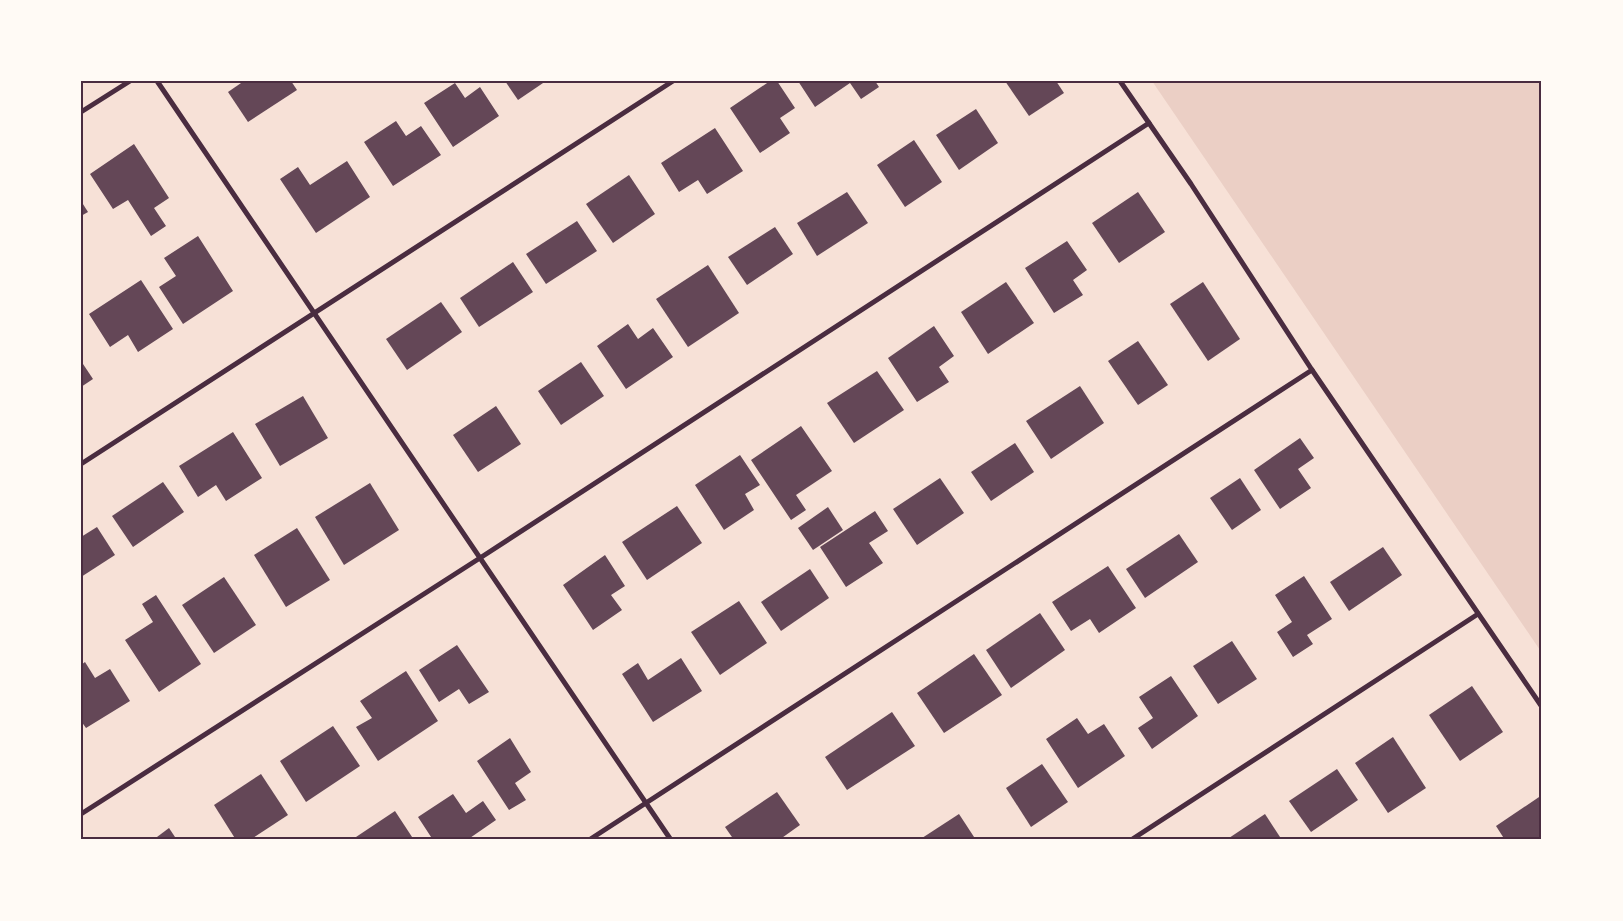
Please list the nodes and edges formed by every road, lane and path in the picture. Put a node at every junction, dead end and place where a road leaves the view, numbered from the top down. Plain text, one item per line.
1 (130, 81) edge
2 (157, 81) edge
3 (673, 81) edge
4 (1120, 81) edge
5 (81, 112) edge
6 (1149, 123) junction
7 (315, 314) junction
8 (1312, 370) junction
9 (81, 464) edge
10 (480, 558) junction
11 (1478, 614) junction
12 (1542, 707) edge
13 (646, 803) junction
14 (81, 814) edge
15 (588, 840) edge
16 (671, 840) edge
17 (1131, 840) edge

1 - 5 street
2 - 7 street
3 - 7 street
4 - 6 street
6 - 8 street
6 - 10 street
7 - 9 street
7 - 10 street
8 - 11 street
8 - 13 street
10 - 13 street
10 - 14 street
11 - 12 street
11 - 17 street
13 - 15 street
13 - 16 street

